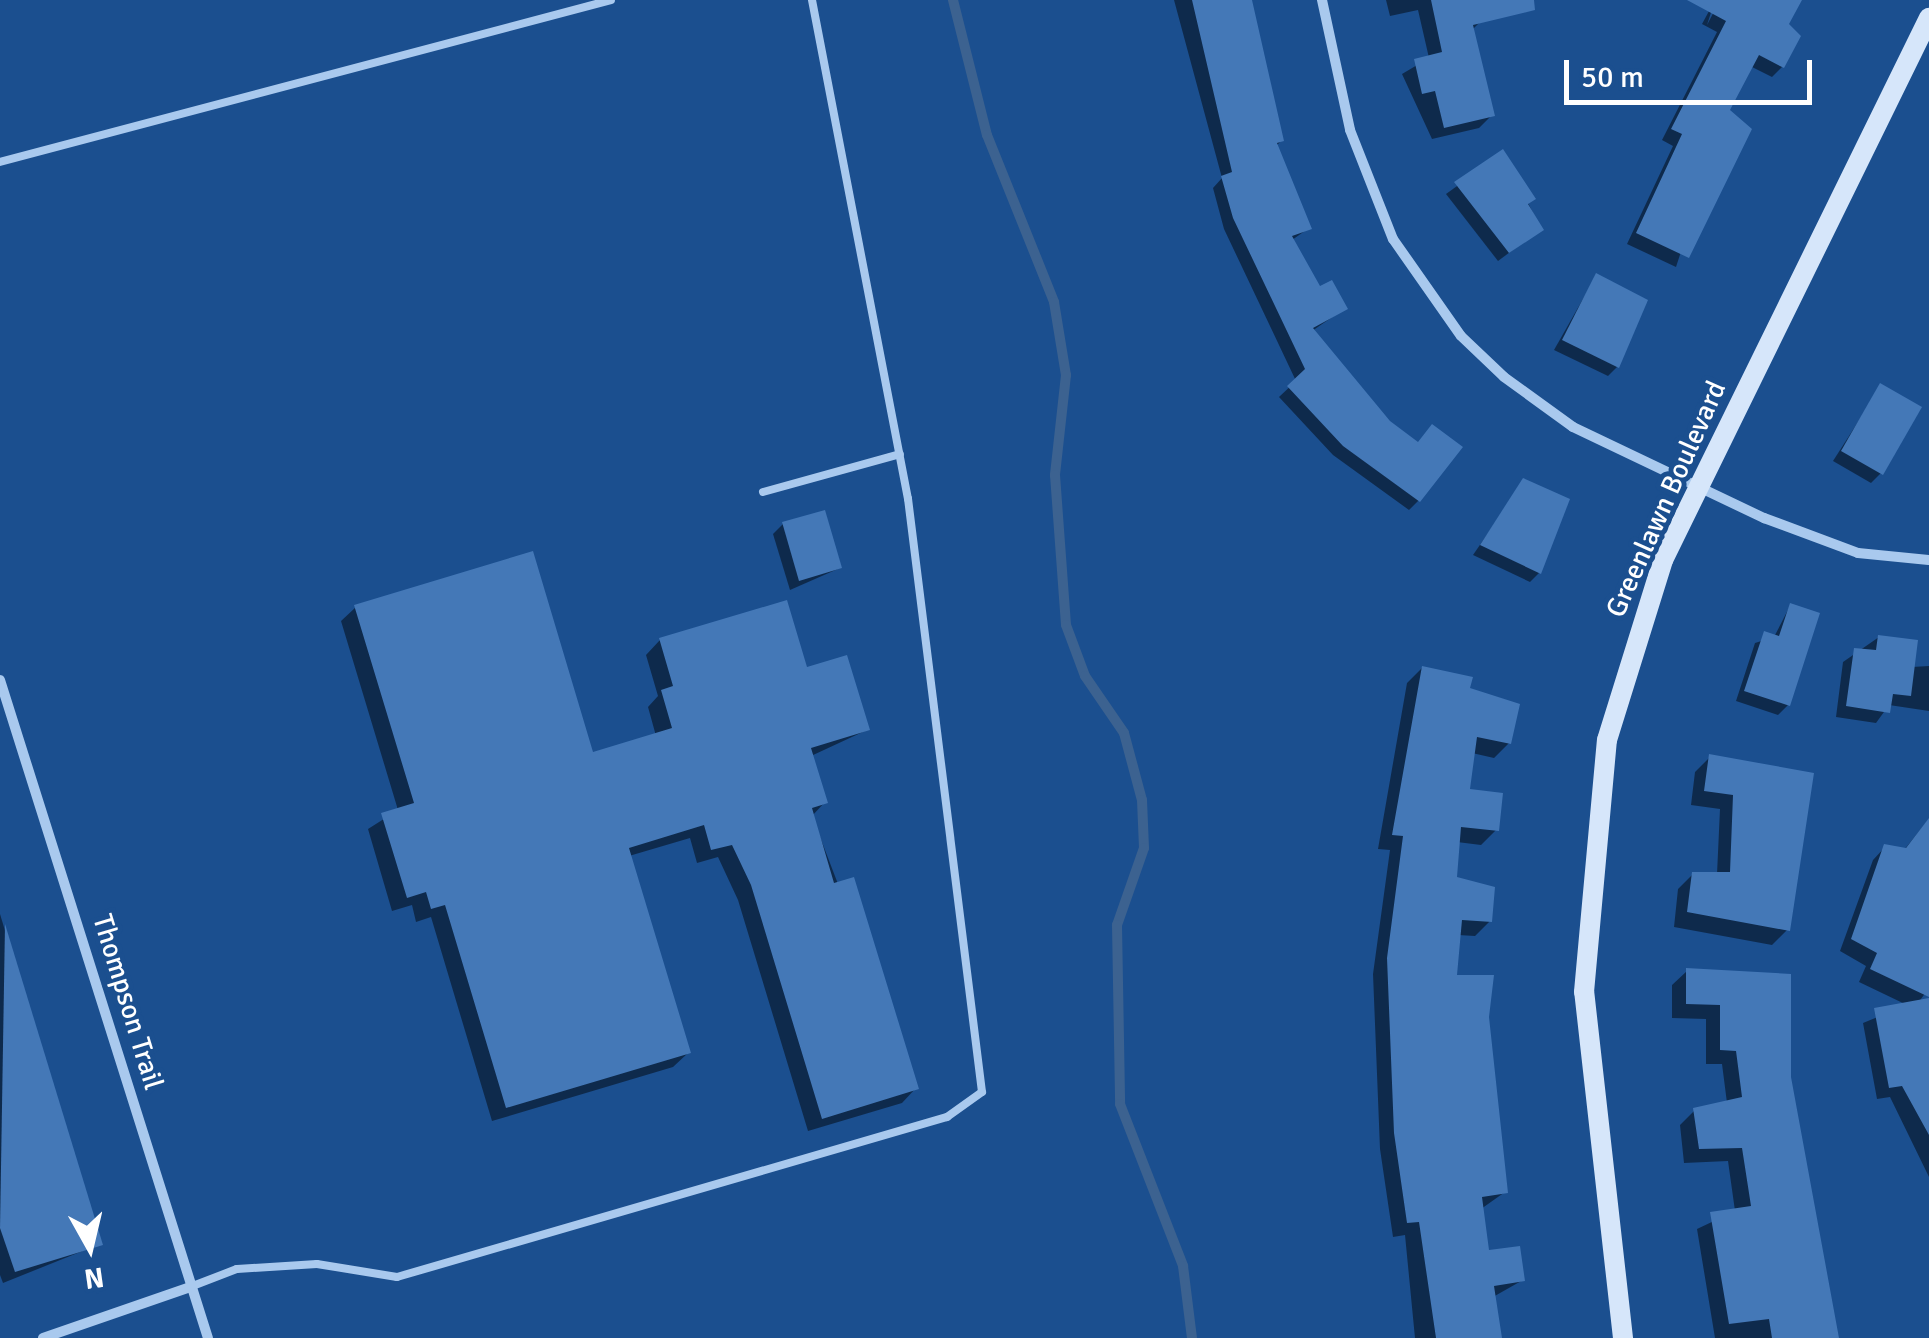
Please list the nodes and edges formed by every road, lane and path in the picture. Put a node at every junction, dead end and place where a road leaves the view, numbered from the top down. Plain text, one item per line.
1 (612, 0) edge
2 (812, 0) edge
3 (1322, 0) edge
4 (1929, 18) edge
5 (0, 162) edge
6 (900, 454) junction
7 (1699, 485) junction
8 (762, 492) dead end
9 (1929, 560) edge
10 (0, 680) edge
11 (190, 1287) junction
12 (43, 1338) edge
13 (208, 1338) edge
14 (1623, 1338) edge

1 - 5 lane
2 - 6 lane
3 - 7 street
4 - 7 street, Greenlawn Boulevard
6 - 8 lane
6 - 11 lane
7 - 9 street
7 - 14 street, Greenlawn Boulevard
10 - 11 street, Thompson Trail
11 - 12 street
11 - 13 street, Thompson Trail

